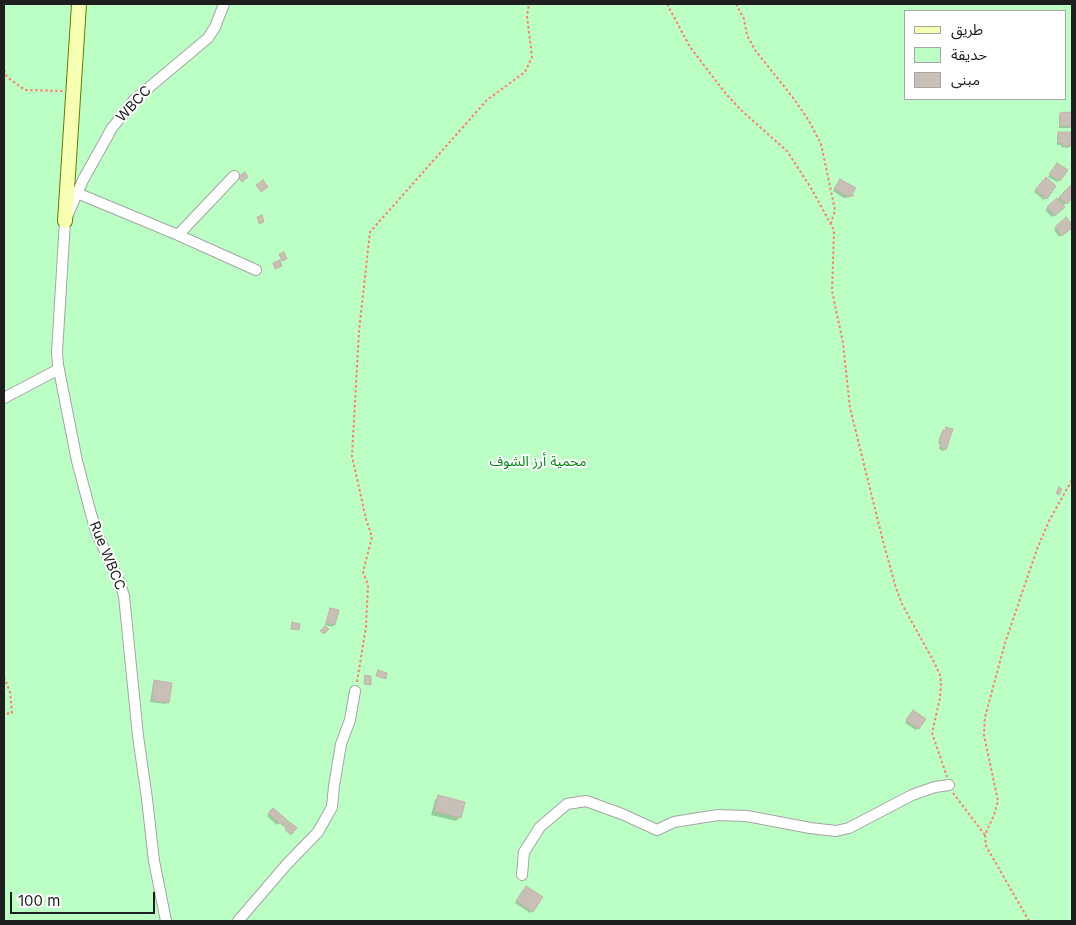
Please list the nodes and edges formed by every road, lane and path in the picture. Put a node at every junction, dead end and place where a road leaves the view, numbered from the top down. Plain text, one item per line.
1 (80, 4) edge
2 (224, 4) edge
3 (528, 4) edge
4 (667, 4) edge
5 (736, 4) edge
6 (4, 70) edge
7 (74, 91) junction
8 (234, 176) dead end
9 (76, 193) junction
10 (65, 221) junction
11 (831, 223) junction
12 (178, 235) junction
13 (256, 270) dead end
14 (59, 369) junction
15 (4, 398) edge
16 (1072, 480) edge
17 (4, 677) edge
18 (355, 691) joint
19 (4, 714) edge
20 (949, 785) junction
21 (984, 835) junction
22 (522, 875) dead end
23 (166, 921) edge
24 (238, 921) edge
25 (1029, 921) edge

1 - 7 street
2 - 9 street, WBCC
3 - 18 path
4 - 11 path
5 - 11 path
6 - 7 path
7 - 10 street
8 - 12 street
9 - 10 street, WBCC
9 - 12 street
10 - 14 street, Rue WBCC
11 - 20 path
12 - 13 street
14 - 15 street
14 - 23 street, Rue WBCC
16 - 21 path
17 - 19 path
18 - 24 street
20 - 21 path
20 - 22 street
21 - 25 path

